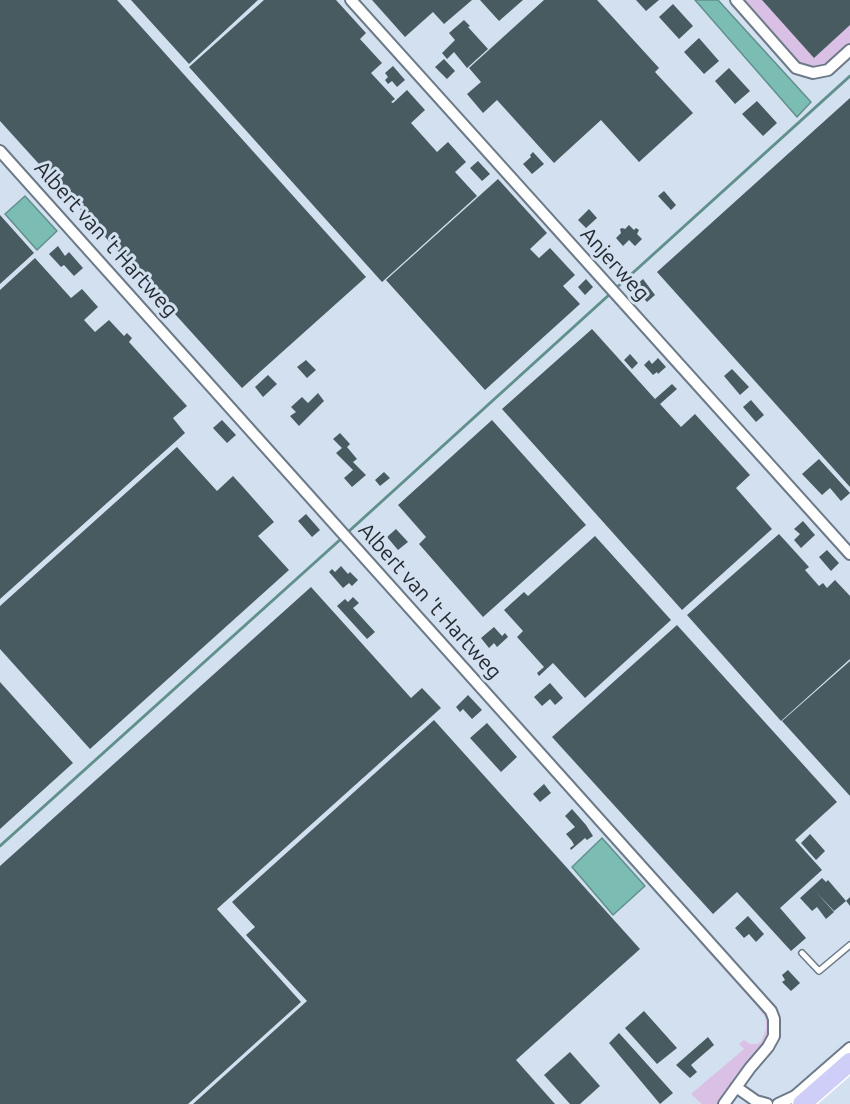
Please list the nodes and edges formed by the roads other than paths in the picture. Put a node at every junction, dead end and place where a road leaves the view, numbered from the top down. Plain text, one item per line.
1 (351, 0) edge
2 (736, 0) edge
3 (850, 50) edge
4 (0, 151) edge
5 (850, 554) edge
6 (850, 945) edge
7 (802, 953) dead end
8 (850, 1048) edge
9 (850, 1062) edge
10 (850, 1072) edge
11 (736, 1087) junction
12 (724, 1104) edge
13 (767, 1104) edge
14 (778, 1104) edge
15 (802, 1104) edge
16 (815, 1104) edge

1 - 5 street, Anjerweg
2 - 3 street
4 - 11 street, Albert van 't Hartweg
6 - 7 lane
8 - 14 street
9 - 15 main road
10 - 16 main road
11 - 12 street, Albert van 't Hartweg
11 - 13 street

